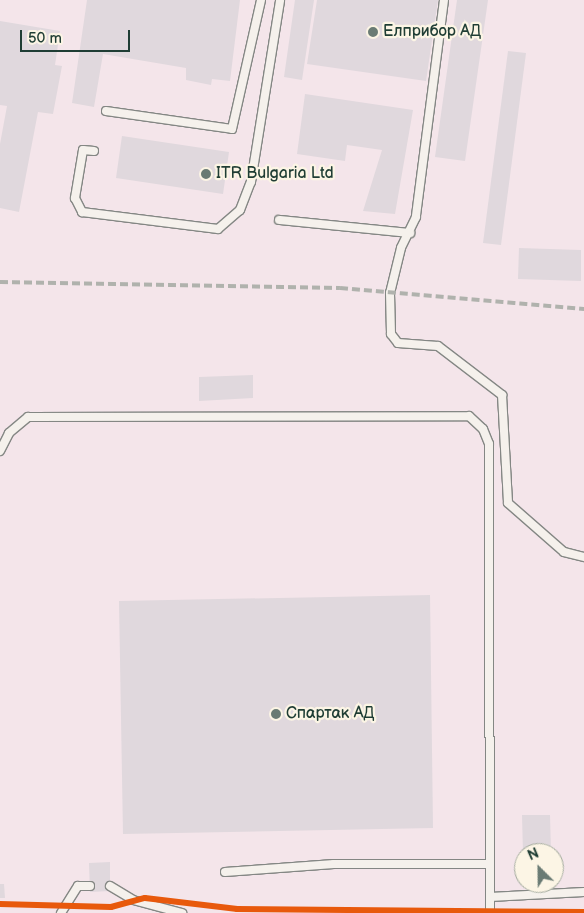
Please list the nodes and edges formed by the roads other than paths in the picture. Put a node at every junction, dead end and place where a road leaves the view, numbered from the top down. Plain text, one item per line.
1 (261, 0) edge
2 (280, 0) edge
3 (444, 0) edge
4 (106, 111) dead end
5 (94, 151) dead end
6 (279, 220) dead end
7 (410, 233) junction
8 (0, 451) edge
9 (584, 557) edge
10 (489, 864) junction
11 (225, 872) dead end
12 (90, 886) dead end
13 (110, 886) dead end
14 (584, 892) edge
15 (490, 897) junction
16 (61, 913) edge
17 (182, 913) edge
18 (490, 913) edge

1 - 4 lane
2 - 5 lane
3 - 7 lane
6 - 7 lane
7 - 9 lane
8 - 10 lane
10 - 11 lane
10 - 15 lane
12 - 16 lane
13 - 17 lane
14 - 15 lane
15 - 18 lane

